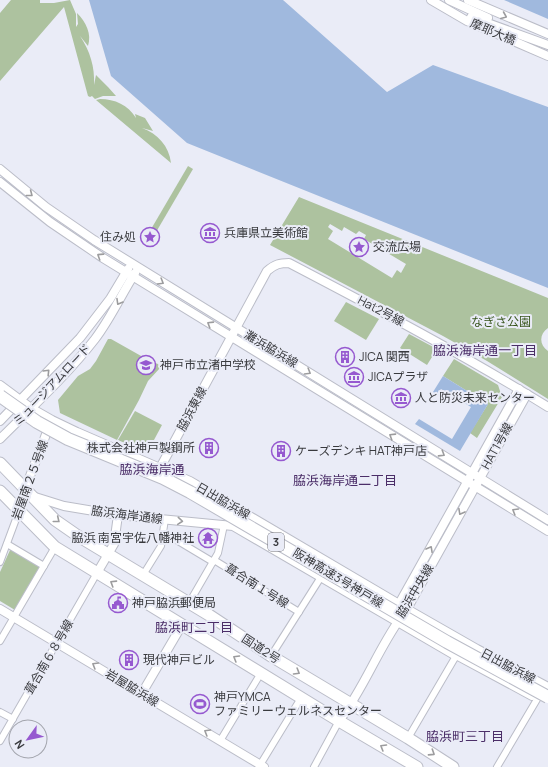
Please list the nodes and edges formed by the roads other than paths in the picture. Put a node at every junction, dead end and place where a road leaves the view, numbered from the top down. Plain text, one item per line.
1 (431, 0) edge
2 (449, 0) edge
3 (468, 0) edge
4 (437, 2) edge
5 (548, 34) edge
6 (548, 44) edge
7 (548, 56) edge
8 (0, 169) edge
9 (0, 182) edge
10 (134, 266) junction
11 (129, 274) junction
12 (236, 328) junction
13 (231, 337) junction
14 (0, 385) edge
15 (519, 389) junction
16 (527, 394) junction
17 (0, 396) edge
18 (20, 400) junction
19 (0, 405) edge
20 (548, 407) edge
21 (31, 408) junction
22 (52, 420) junction
23 (0, 421) edge
24 (0, 439) edge
25 (0, 463) edge
26 (160, 468) junction
27 (476, 475) junction
28 (471, 484) junction
29 (0, 491) edge
30 (28, 492) junction
31 (19, 511) junction
32 (118, 515) junction
33 (165, 519) junction
34 (548, 520) edge
35 (224, 524) junction
36 (548, 531) edge
37 (163, 532) junction
38 (7, 544) junction
39 (55, 547) junction
40 (109, 554) junction
41 (214, 561) junction
42 (0, 562) edge
43 (44, 566) junction
44 (97, 573) junction
45 (143, 575) junction
46 (321, 577) junction
47 (189, 603) junction
48 (399, 604) junction
49 (0, 609) edge
50 (407, 609) junction
51 (299, 612) junction
52 (14, 617) junction
53 (396, 622) junction
54 (182, 625) junction
55 (0, 641) edge
56 (57, 643) junction
57 (271, 656) junction
58 (456, 656) junction
59 (261, 673) junction
60 (548, 687) edge
61 (142, 693) junction
62 (544, 696) edge
63 (301, 698) junction
64 (548, 701) edge
65 (352, 705) junction
66 (548, 705) edge
67 (0, 712) edge
68 (13, 719) joint
69 (339, 721) junction
70 (8, 726) edge
71 (1, 737) edge
72 (408, 738) junction
73 (220, 741) junction
74 (262, 766) edge
75 (314, 767) edge
76 (417, 767) edge
77 (453, 767) edge
78 (497, 767) edge

1 - 4 street, 摩耶大橋
2 - 6 street
3 -> 5 street
4 - 6 street
4 - 7 street, 摩耶大橋
8 -> 10 street, 灘浜脇浜線
11 -> 9 street, 灘浜脇浜線
10 - 11 street, ミュージアムロード
10 -> 12 street, 灘浜脇浜線
13 -> 11 street, 灘浜脇浜線
18 -> 11 street, ミュージアムロード
11 -> 21 street, ミュージアムロード
12 - 13 street, 脇浜東線
12 - 15 street, Hat2号線
12 -> 27 street, 灘浜脇浜線
13 - 26 street, 脇浜東線
28 -> 13 street, 灘浜脇浜線
14 - 18 street, 日出脇浜線
15 - 16 street, Hat2号線
15 - 27 street, HAT1号線
16 - 20 street, Hat2号線
16 - 27 street, HAT1号線
17 - 62 highway, 阪神高速3号神戸線 / 3, bridge
18 - 21 street, 日出脇浜線
18 - 23 street, ミュージアムロード
19 - 66 highway, 阪神高速3号神戸線 / 3
21 - 22 street, 日出脇浜線
21 - 24 street, ミュージアムロード
22 - 26 street, 日出脇浜線
22 - 30 street, 岩屋南２５号線
25 - 30 highway, 国道2号
26 - 48 street, 日出脇浜線
27 - 28 street, 脇浜中央線
27 - 34 street, 灘浜脇浜線
36 -> 28 street, 灘浜脇浜線
48 -> 28 street, 脇浜中央線
28 -> 50 street, 脇浜中央線
29 - 31 highway, 国道2号
30 - 31 street, 岩屋南２５号線
30 - 32 street, 脇浜海岸通線
30 -> 40 highway, 国道2号
31 - 38 street, 岩屋南２５号線
31 - 39 highway, 国道2号
32 - 33 street, 脇浜海岸通線
32 - 40 street
33 -> 35 street, 脇浜海岸通線
33 - 37 street
35 - 41 street
35 - 46 street, 脇浜海岸通線
37 - 41 street, 葺合南１号線
37 - 45 street
38 - 42 street, 岩屋南２５号線
38 - 43 street
39 - 43 street
39 - 44 highway, 国道2号
40 - 44 street
40 - 45 highway, 国道2号
41 - 47 street
41 - 51 street, 葺合南１号線
43 - 52 street
54 -> 44 highway, 国道2号
44 - 56 street, 葺合南６８号線
45 - 47 highway, 国道2号
46 - 51 street
46 - 53 street, 脇浜海岸通線
47 - 57 highway, 国道2号
48 - 53 street, 脇浜中央線
49 - 52 street, 岩屋脇浜線
50 - 53 street, 脇浜中央線
50 - 60 street, 日出脇浜線
51 - 57 street
52 - 55 street
52 - 56 street, 岩屋脇浜線
53 - 58 street, 脇浜海岸通線
53 - 65 street
59 -> 54 highway, 国道2号
54 - 61 street
61 -> 56 street, 岩屋脇浜線
56 - 68 street, 葺合南６８号線
57 -> 65 highway, 国道2号
58 - 62 street
58 - 72 street
59 - 63 highway, 国道2号
59 - 73 street
73 -> 61 street, 岩屋脇浜線
62 - 64 street
62 - 78 street
63 - 69 highway, 国道2号
63 - 74 street
65 - 69 street
65 - 72 highway, 国道2号
67 - 68 street
69 - 75 street
76 -> 69 highway, 国道2号
70 - 71 street, 葺合南６８号線
72 -> 77 highway, 国道2号
73 - 74 street, 岩屋脇浜線

